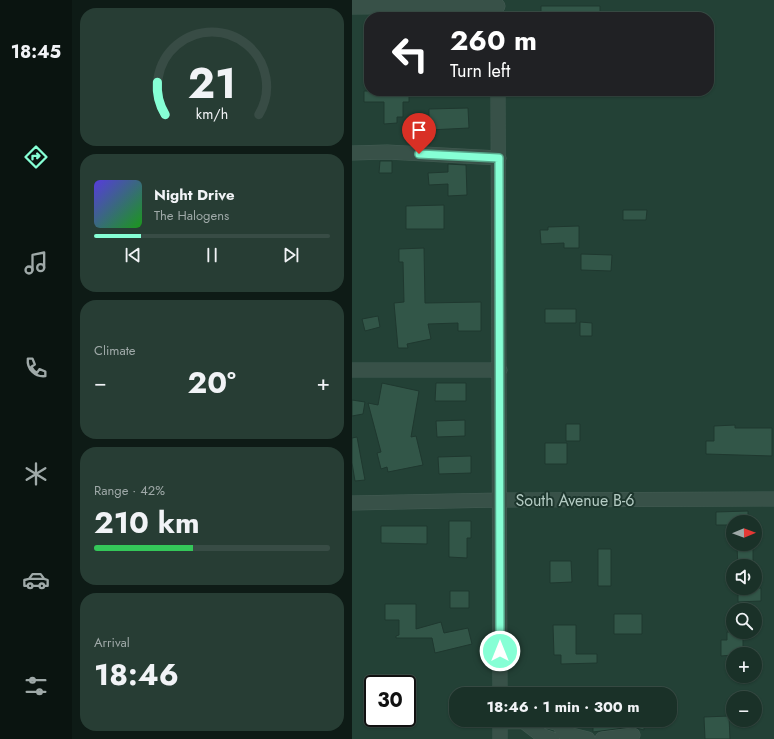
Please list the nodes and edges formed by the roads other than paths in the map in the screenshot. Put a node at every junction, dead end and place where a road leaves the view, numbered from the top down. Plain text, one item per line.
1 (352, 7) edge
2 (498, 8) edge
3 (498, 96) edge
4 (352, 153) edge
5 (499, 158) junction
6 (352, 370) edge
7 (500, 370) junction
8 (500, 500) junction
9 (774, 500) edge
10 (352, 503) edge
11 (500, 687) edge
12 (500, 727) edge
13 (562, 727) edge
14 (633, 735) dead end
15 (558, 737) edge
16 (500, 739) edge
17 (588, 739) edge
18 (602, 739) edge

1 - 2 street
3 - 5 street
4 - 5 street
5 - 7 street
6 - 7 street
7 - 8 street
8 - 9 street, South Avenue B-6
8 - 10 street, South Avenue B-6
8 - 11 street
12 - 16 street
13 - 15 street
14 - 18 street
15 - 17 street

